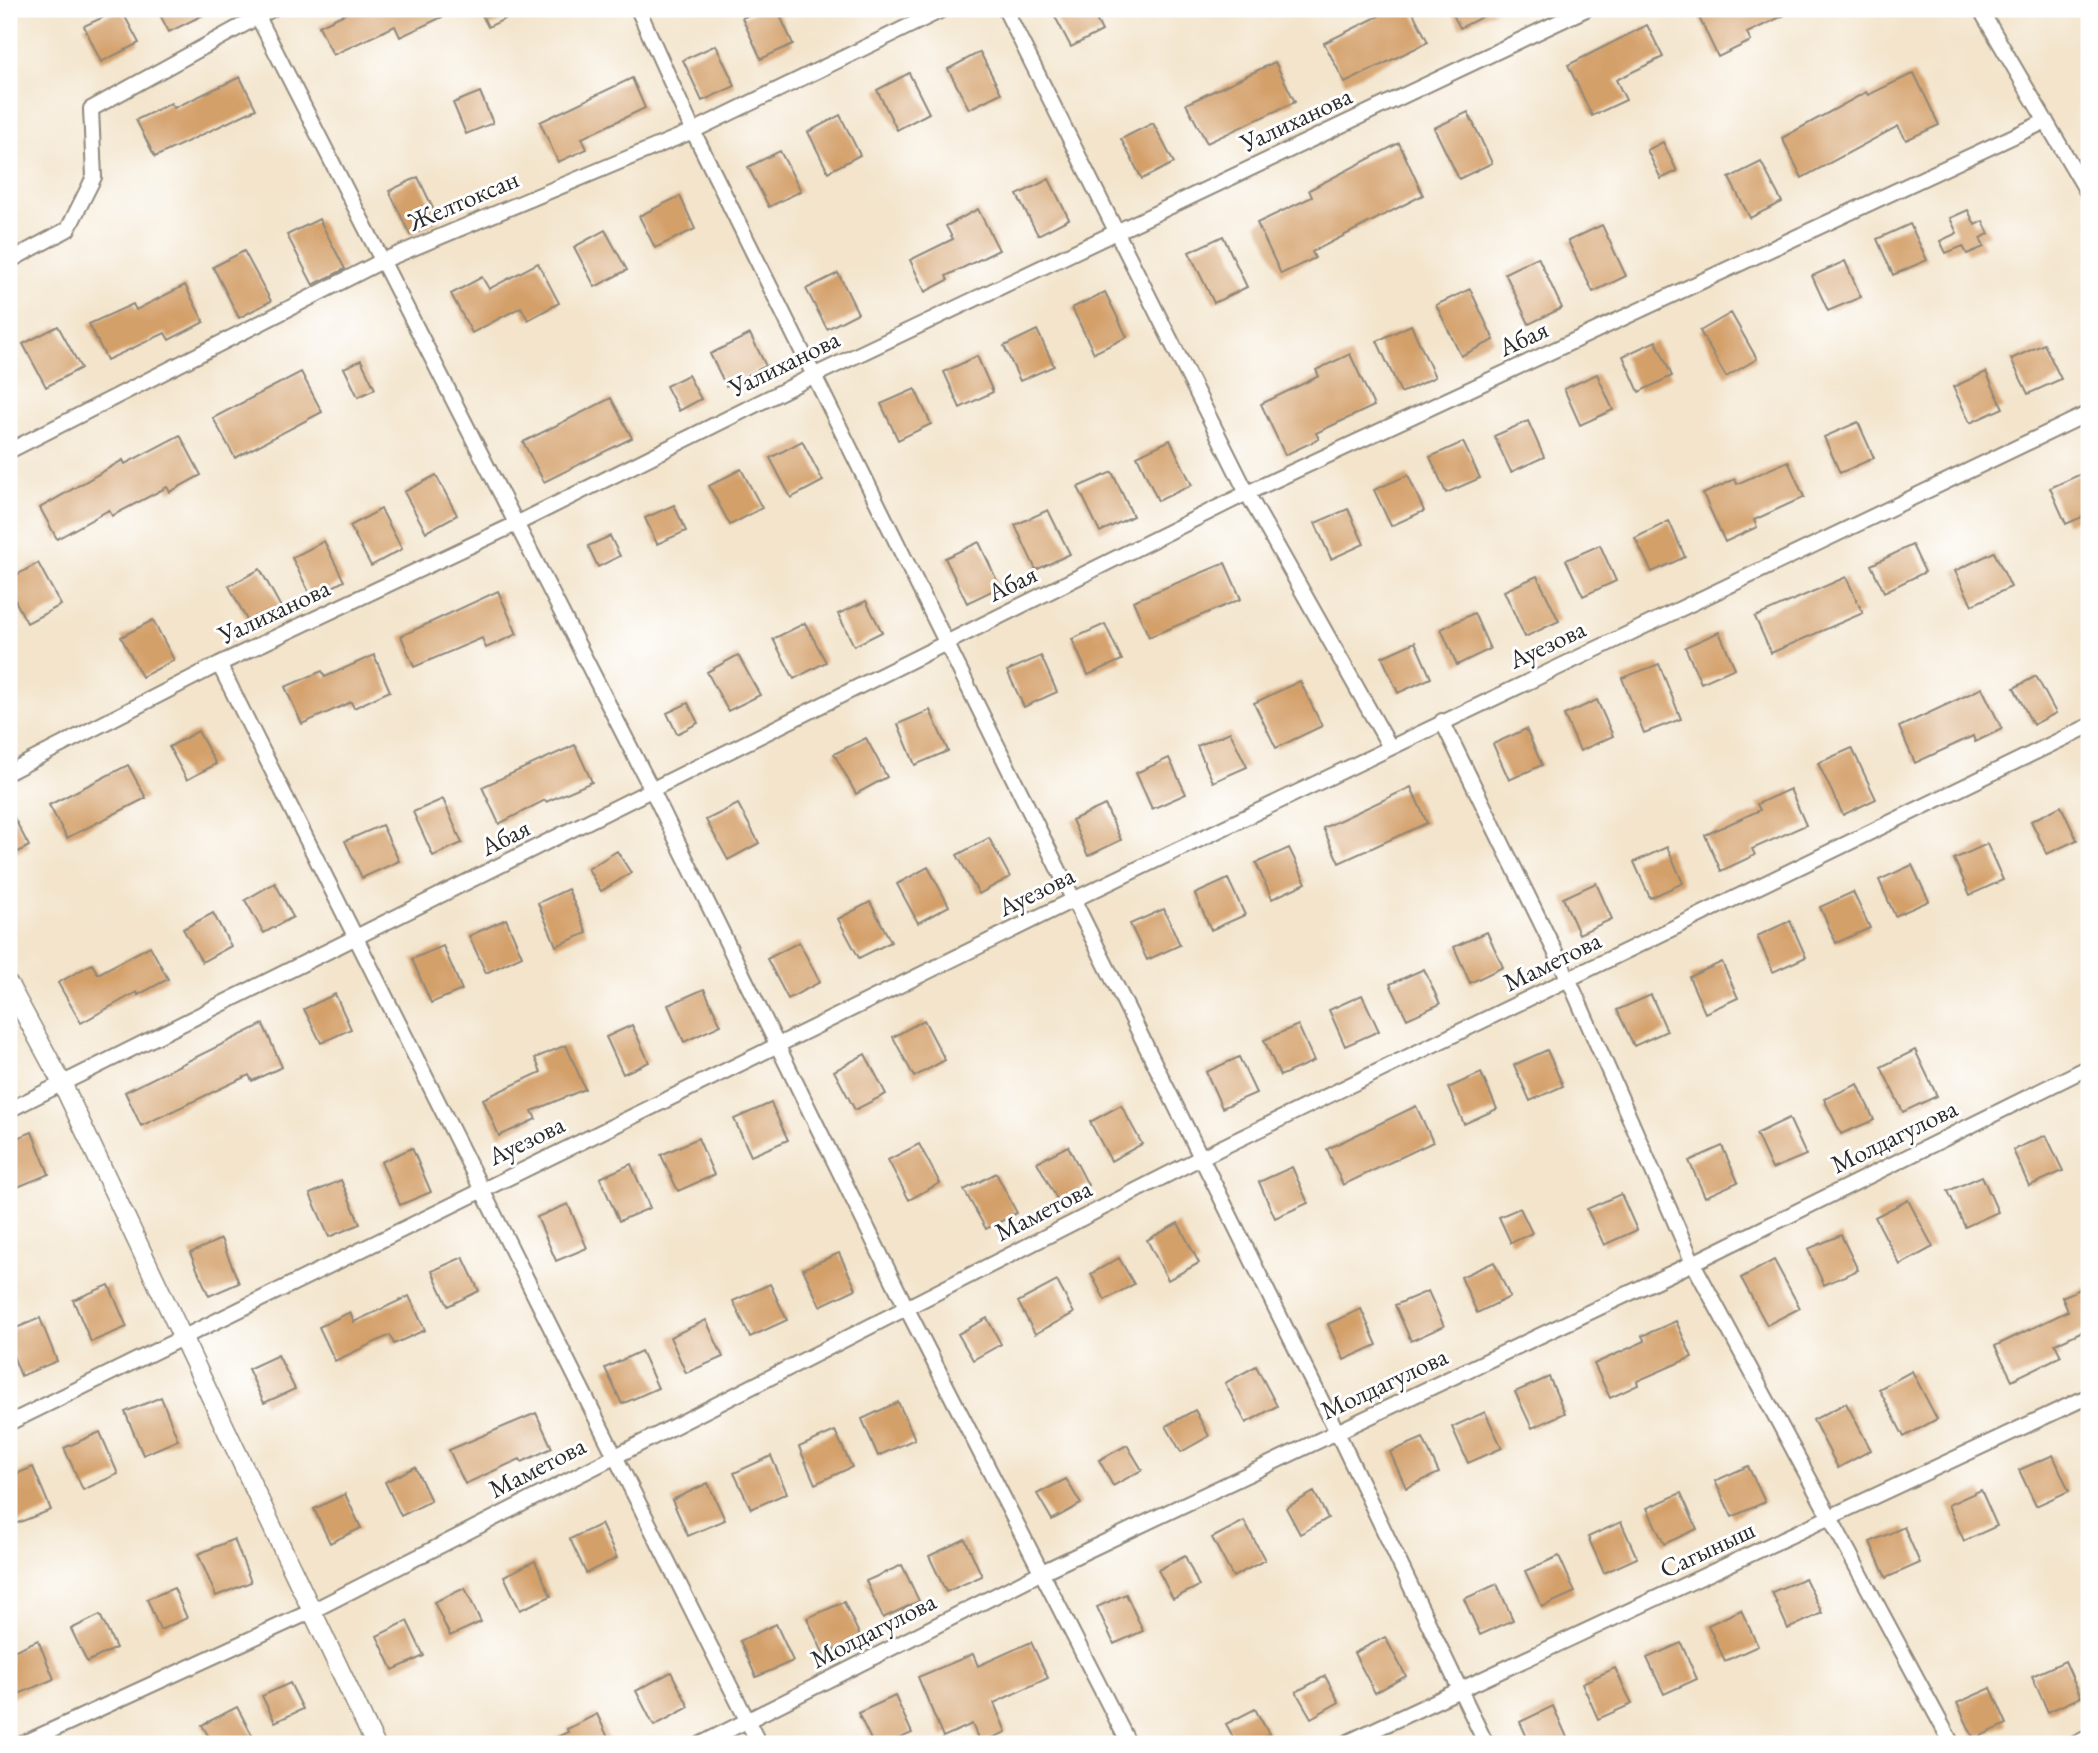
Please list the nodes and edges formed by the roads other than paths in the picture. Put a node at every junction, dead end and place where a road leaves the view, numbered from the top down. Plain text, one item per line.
1 (272, 9) edge
2 (638, 9) edge
3 (944, 9) edge
4 (1005, 9) edge
5 (1586, 9) edge
6 (1980, 9) edge
7 (256, 12) edge
8 (2046, 121) junction
9 (693, 131) junction
10 (2089, 195) edge
11 (1117, 231) junction
12 (9, 261) edge
13 (382, 261) junction
14 (815, 374) junction
15 (2089, 413) edge
16 (9, 452) edge
17 (1247, 494) junction
18 (516, 524) junction
19 (948, 642) junction
20 (219, 664) junction
21 (1442, 721) junction
22 (2089, 726) edge
23 (1390, 747) junction
24 (9, 772) edge
25 (652, 790) junction
26 (1075, 899) junction
27 (358, 938) junction
28 (1569, 980) junction
29 (9, 985) edge
30 (776, 1045) junction
31 (2089, 1066) edge
32 (63, 1085) junction
33 (9, 1110) edge
34 (1202, 1157) junction
35 (483, 1188) junction
36 (1693, 1263) junction
37 (906, 1307) junction
38 (183, 1340) junction
39 (2089, 1396) edge
40 (9, 1423) edge
41 (1337, 1433) junction
42 (615, 1454) junction
43 (1831, 1518) junction
44 (1042, 1572) junction
45 (312, 1611) junction
46 (1460, 1690) junction
47 (747, 1721) junction
48 (2089, 1737) edge
49 (22, 1744) edge
50 (374, 1744) edge
51 (701, 1744) edge
52 (759, 1744) edge
53 (1129, 1744) edge
54 (1344, 1744) edge
55 (1486, 1744) edge
56 (1952, 1744) edge
57 (2075, 1744) edge

1 - 7 street
2 - 9 street
3 - 9 street, Желтоксан
4 - 11 street
5 - 11 street, Уалиханова
6 - 8 street
7 - 12 street
7 - 13 street
8 - 10 street
8 - 17 street, Абая
9 - 13 street, Желтоксан
9 - 14 street
11 - 14 street, Уалиханова
11 - 17 street
13 - 16 street, Желтоксан
13 - 18 street
14 - 18 street, Уалиханова
14 - 19 street
15 - 21 street, Ауезова
17 - 19 street, Абая
17 - 23 street
18 - 20 street, Уалиханова
18 - 25 street
19 - 25 street, Абая
19 - 26 street
20 - 24 street, Уалиханова
20 - 27 street
21 - 23 street, Ауезова
21 - 28 street
22 - 28 street, Маметова
23 - 26 street, Ауезова
25 - 27 street, Абая
25 - 30 street
26 - 30 street, Ауезова
26 - 34 street
27 - 32 street, Абая
27 - 35 street
28 - 34 street, Маметова
28 - 36 street
29 - 32 street
30 - 35 street, Ауезова
30 - 37 street
31 - 36 street, Молдагулова
32 - 33 street, Абая
32 - 38 street
34 - 37 street, Маметова
34 - 41 street
35 - 38 street, Ауезова
35 - 42 street
36 - 41 street, Молдагулова
36 - 43 street
37 - 42 street, Маметова
37 - 44 street
38 - 40 street, Ауезова
38 - 45 street
39 - 43 street, Сагыныш
41 - 44 street, Молдагулова
41 - 46 street
42 - 45 street, Маметова
42 - 47 street
43 - 46 street, Сагыныш
43 - 56 street
44 - 47 street, Молдагулова
44 - 53 street
45 - 49 street, Маметова
45 - 50 street
46 - 54 street, Сагыныш
46 - 55 street
47 - 51 street, Молдагулова
47 - 52 street
48 - 57 street

